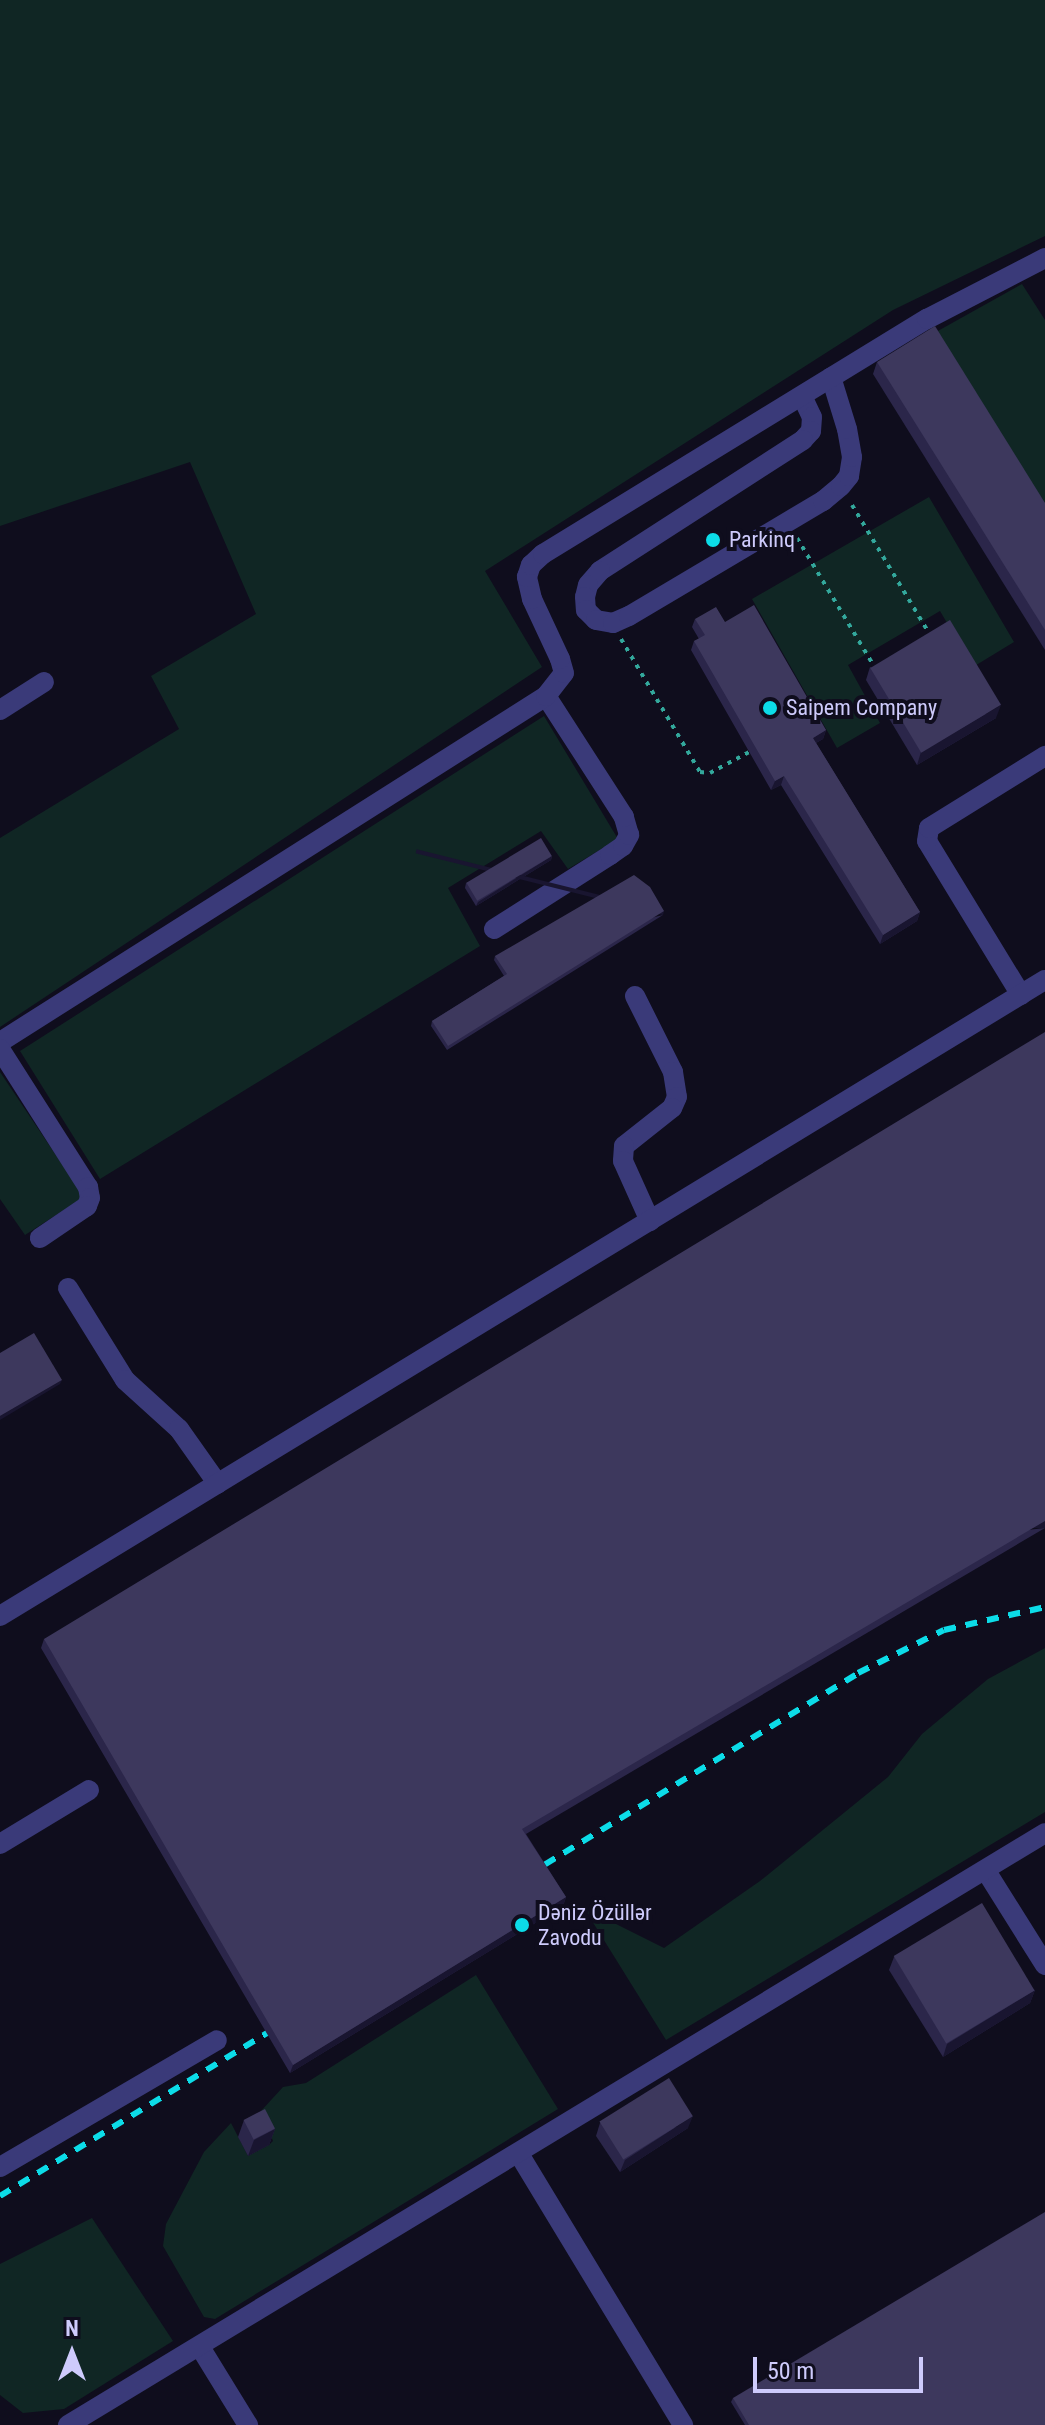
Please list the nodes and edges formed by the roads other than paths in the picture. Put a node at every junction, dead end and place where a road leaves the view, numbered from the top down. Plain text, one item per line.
1 (1045, 258) edge
2 (831, 377) junction
3 (802, 396) junction
4 (44, 682) dead end
5 (546, 696) junction
6 (0, 710) edge
7 (1045, 756) edge
8 (494, 929) dead end
9 (1045, 980) edge
10 (1021, 995) junction
11 (635, 996) dead end
12 (0, 1042) edge
13 (0, 1049) edge
14 (650, 1221) junction
15 (40, 1238) dead end
16 (68, 1288) dead end
17 (218, 1484) junction
18 (0, 1616) edge
19 (89, 1790) dead end
20 (1045, 1833) edge
21 (0, 1844) edge
22 (986, 1871) junction
23 (1045, 1965) edge
24 (217, 2040) dead end
25 (519, 2154) junction
26 (0, 2167) edge
27 (200, 2347) junction
28 (68, 2425) edge
29 (248, 2425) edge
30 (683, 2425) edge

1 - 2 street
2 - 3 street
2 - 3 street
3 - 5 street
4 - 6 street
5 - 8 street
5 - 12 street
7 - 10 street
9 - 10 street
10 - 14 street
11 - 14 street
13 - 15 street
14 - 17 street
16 - 17 street
17 - 18 street
19 - 21 street
20 - 22 street
22 - 23 street
22 - 25 street
24 - 26 street
25 - 27 street
25 - 30 street
27 - 28 street
27 - 29 street

